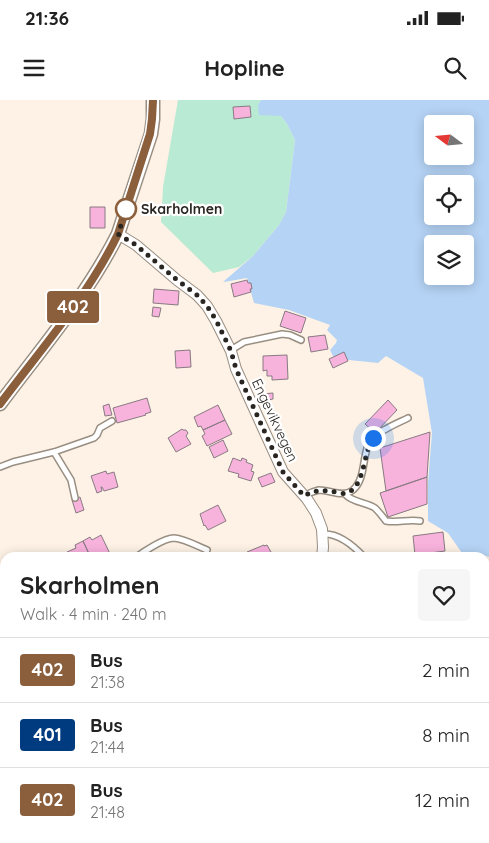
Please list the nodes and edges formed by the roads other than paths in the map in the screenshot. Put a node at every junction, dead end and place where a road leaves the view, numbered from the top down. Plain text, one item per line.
1 (153, 100) edge
2 (118, 234) junction
3 (302, 340) dead end
4 (231, 351) junction
5 (0, 404) edge
6 (408, 418) dead end
7 (112, 421) dead end
8 (54, 452) junction
9 (0, 467) edge
10 (345, 494) junction
11 (304, 496) junction
12 (75, 498) dead end
13 (420, 521) dead end
14 (322, 534) junction
15 (208, 550) dead end
16 (143, 552) edge
17 (323, 552) edge
18 (359, 552) edge

1 - 2 street
2 - 4 street, Engevikvegen
2 - 5 street
3 - 4 lane
4 - 11 street, Engevikvegen
6 - 10 lane
7 - 8 lane
8 - 9 lane
8 - 12 lane
10 - 11 lane
10 - 13 lane
11 - 14 street, Engevikvegen
14 - 17 street, Engevikvegen
14 - 18 lane
15 - 16 lane

